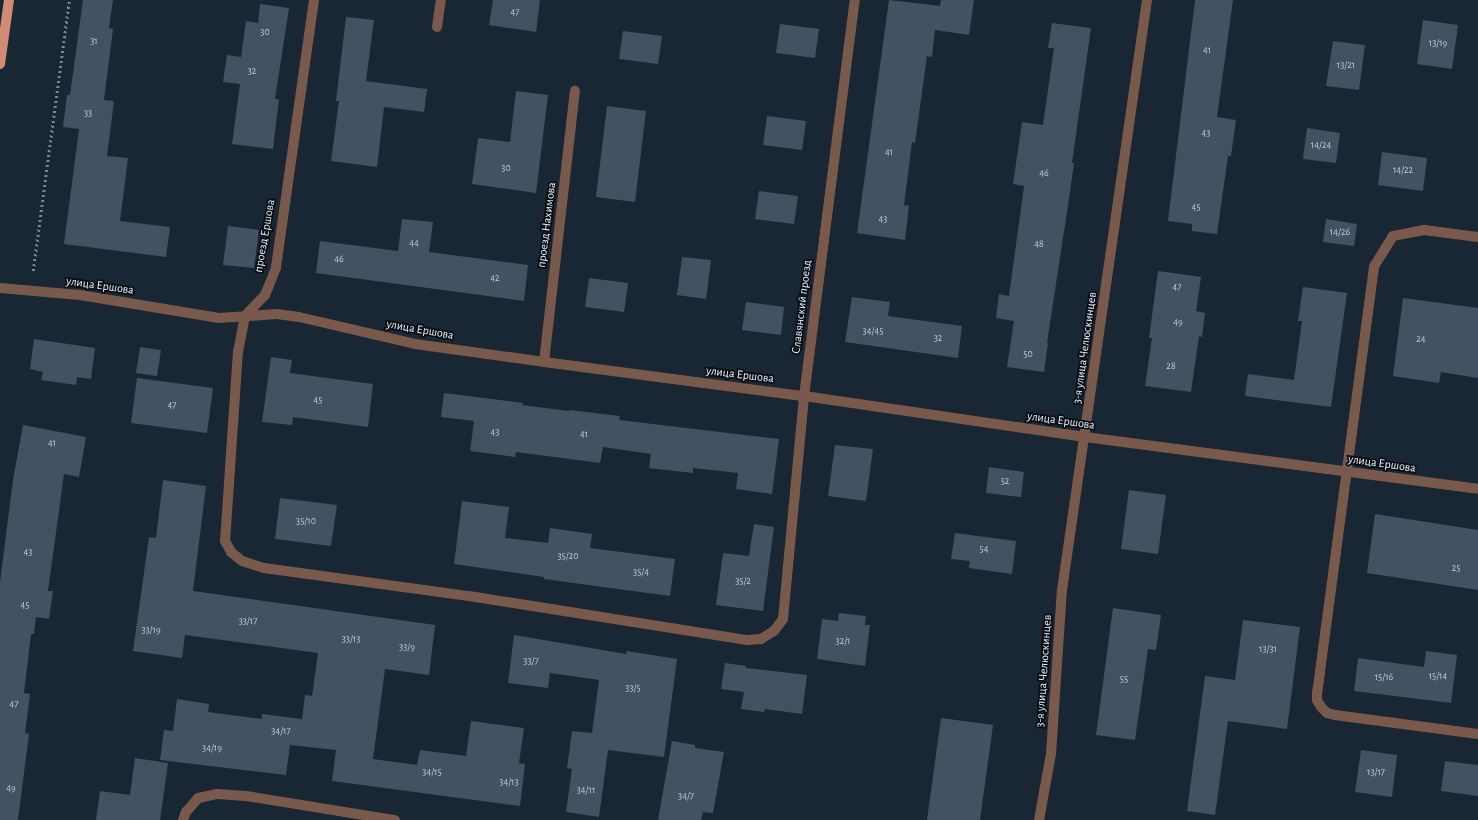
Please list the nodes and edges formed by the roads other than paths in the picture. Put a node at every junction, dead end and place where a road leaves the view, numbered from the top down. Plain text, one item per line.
1 (9, 0) edge
2 (314, 0) edge
3 (441, 0) edge
4 (855, 0) edge
5 (1147, 0) edge
6 (437, 27) dead end
7 (0, 64) edge
8 (575, 91) dead end
9 (1478, 237) edge
10 (0, 288) edge
11 (245, 316) junction
12 (544, 362) junction
13 (804, 396) junction
14 (1085, 437) junction
15 (1346, 472) junction
16 (1478, 489) edge
17 (1478, 734) edge
18 (183, 820) edge
19 (396, 820) edge
20 (1039, 820) edge

1 - 7 main road
2 - 11 street, проезд Ершова
3 - 6 street
4 - 13 street, Славянский проезд
5 - 14 street, 3-я улица Челюскинцев
8 - 12 street, проезд Нахимова
9 - 15 street
10 - 11 street, улица Ершова
11 - 12 street, улица Ершова
11 - 13 street, Славянский проезд
12 - 13 street, улица Ершова
13 - 14 street, улица Ершова
14 - 15 street, улица Ершова
14 - 20 street, 3-я улица Челюскинцев
15 - 16 street, улица Ершова
15 - 17 street
18 - 19 street

